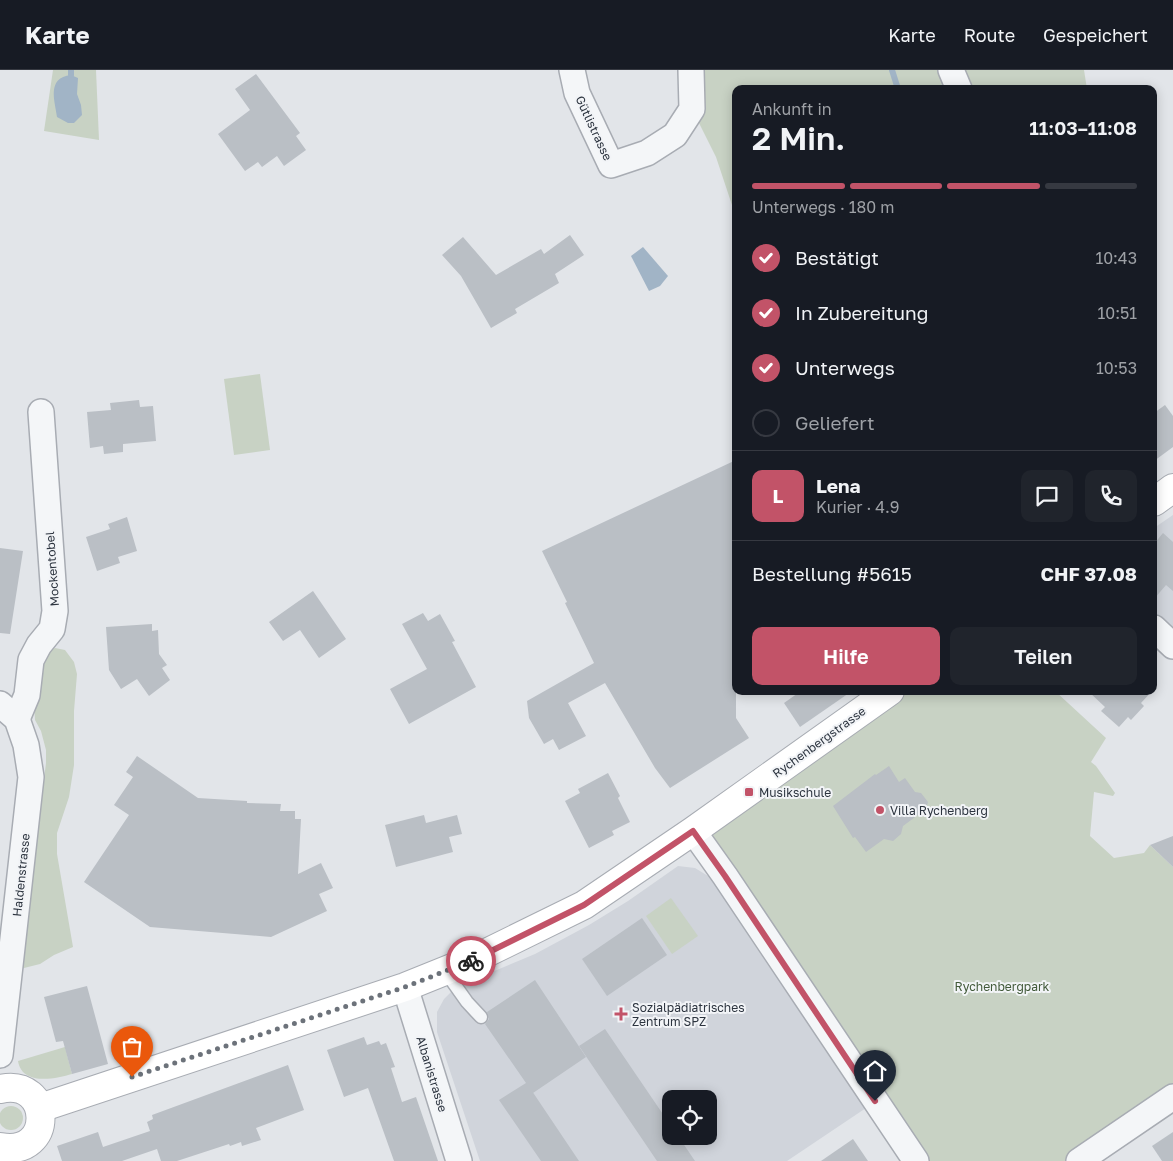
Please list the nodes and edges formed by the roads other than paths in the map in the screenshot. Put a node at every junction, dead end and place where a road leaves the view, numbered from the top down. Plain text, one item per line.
1 (572, 70) edge
2 (691, 70) edge
3 (951, 70) edge
4 (957, 85) edge
5 (41, 412) dead end
6 (1173, 488) edge
7 (1157, 500) edge
8 (1157, 631) edge
9 (1173, 646) edge
10 (884, 695) edge
11 (8, 711) edge
12 (693, 831) junction
13 (445, 971) junction
14 (405, 987) junction
15 (480, 1017) dead end
16 (0, 1056) edge
17 (0, 1070) edge
18 (0, 1089) edge
19 (1173, 1097) edge
20 (40, 1108) junction
21 (15, 1152) edge
22 (458, 1161) edge
23 (916, 1161) edge
24 (1079, 1161) edge

1 - 2 street, Gütlistrasse
3 - 4 street
5 - 11 street, Mockentobel
6 - 7 street
8 - 9 street
10 - 12 street, Rychenbergstrasse
11 - 16 street, Haldenstrasse
12 - 13 street, Rychenbergstrasse
12 - 23 street
13 - 14 street, Rychenbergstrasse
13 - 15 lane
14 - 20 street, Rychenbergstrasse
14 - 22 street, Albanistrasse
17 - 18 street
18 - 20 street
19 - 24 street
20 - 21 street

